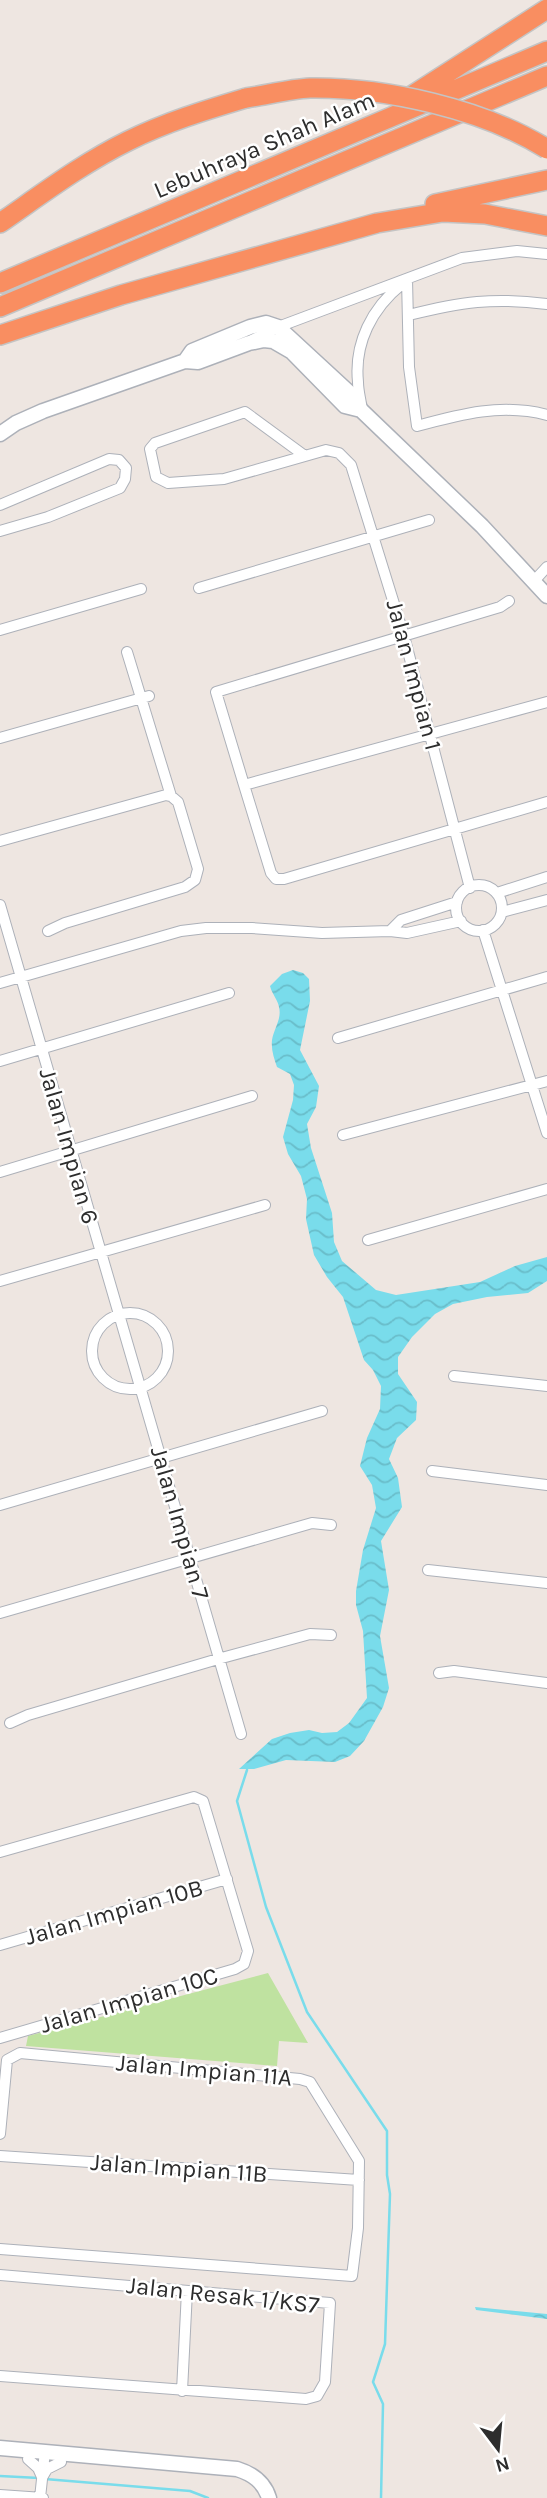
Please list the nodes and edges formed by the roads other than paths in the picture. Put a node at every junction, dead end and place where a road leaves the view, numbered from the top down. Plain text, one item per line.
1 (547, 9) edge
2 (547, 51) edge
3 (547, 76) edge
4 (547, 87) edge
5 (422, 131) junction
6 (335, 142) junction
7 (547, 149) edge
8 (547, 180) edge
9 (0, 223) edge
10 (377, 223) junction
11 (547, 226) edge
12 (547, 254) edge
13 (407, 279) junction
14 (0, 284) edge
15 (547, 304) edge
16 (0, 307) edge
17 (409, 315) junction
18 (278, 327) junction
19 (0, 335) edge
20 (248, 343) junction
21 (185, 361) junction
22 (361, 410) junction
23 (547, 415) edge
24 (0, 434) edge
25 (305, 456) junction
26 (0, 505) edge
27 (429, 520) dead end
28 (0, 531) edge
29 (373, 536) junction
30 (547, 567) edge
31 (534, 581) junction
32 (199, 588) dead end
33 (141, 589) dead end
34 (547, 596) edge
35 (509, 601) dead end
36 (0, 630) edge
37 (404, 636) junction
38 (127, 652) dead end
39 (145, 697) junction
40 (547, 702) edge
41 (430, 735) junction
42 (0, 738) edge
43 (244, 785) junction
44 (171, 796) junction
45 (547, 802) edge
46 (456, 830) junction
47 (0, 841) edge
48 (547, 877) edge
49 (470, 888) junction
50 (497, 893) junction
51 (547, 900) edge
52 (457, 902) junction
53 (0, 905) edge
54 (502, 912) junction
55 (460, 921) junction
56 (48, 930) dead end
57 (390, 930) junction
58 (483, 930) junction
59 (22, 977) junction
60 (547, 978) edge
61 (0, 983) edge
62 (503, 990) junction
63 (229, 993) dead end
64 (338, 1038) dead end
65 (42, 1048) junction
66 (0, 1061) edge
67 (547, 1081) edge
68 (533, 1085) junction
69 (252, 1096) dead end
70 (547, 1133) edge
71 (343, 1135) dead end
72 (71, 1152) junction
73 (0, 1172) edge
74 (547, 1189) edge
75 (265, 1205) dead end
76 (368, 1240) dead end
77 (100, 1252) junction
78 (0, 1281) edge
79 (119, 1314) junction
80 (454, 1376) dead end
81 (547, 1386) edge
82 (141, 1388) junction
83 (322, 1411) dead end
84 (161, 1457) junction
85 (432, 1471) dead end
86 (547, 1485) edge
87 (0, 1505) edge
88 (331, 1525) dead end
89 (190, 1558) junction
90 (428, 1570) dead end
91 (547, 1583) edge
92 (0, 1614) edge
93 (331, 1635) dead end
94 (218, 1658) junction
95 (439, 1673) dead end
96 (547, 1683) edge
97 (10, 1723) dead end
98 (240, 1734) dead end
99 (0, 1852) edge
100 (227, 1879) junction
101 (0, 1945) edge
102 (0, 2038) edge
103 (0, 2134) edge
104 (0, 2157) edge
105 (359, 2180) junction
106 (0, 2249) edge
107 (0, 2275) edge
108 (187, 2291) junction
109 (0, 2376) edge
110 (182, 2391) junction
111 (0, 2448) edge
112 (45, 2456) junction
113 (0, 2458) edge
114 (28, 2459) junction
115 (61, 2462) junction
116 (42, 2480) junction
117 (0, 2495) edge
118 (41, 2498) edge
119 (260, 2498) edge
120 (269, 2498) edge

1 - 6 highway
2 - 6 highway, Lebuhraya Shah Alam
3 - 5 highway, Lebuhraya Shah Alam
4 - 5 highway
5 - 16 highway, Lebuhraya Shah Alam
6 - 14 highway, Lebuhraya Shah Alam
7 - 9 highway, bridge
8 - 10 highway
10 - 11 highway
10 - 19 highway
12 - 13 street
13 - 17 street
13 - 18 street
13 - 22 street
15 - 17 street
17 - 23 street
18 - 20 street
18 - 21 street
18 - 22 street
20 - 21 street
20 - 22 street
21 - 24 street
22 - 31 street
25 - 25 street
25 - 29 street, Jalan Impian 1
26 - 28 street
27 - 29 street
29 - 32 street
29 - 37 street, Jalan Impian 1
30 - 31 street
31 - 34 street
33 - 36 street
35 - 37 street
37 - 41 street, Jalan Impian 1
37 - 43 street
38 - 39 street
39 - 42 street
39 - 44 street
40 - 41 street
41 - 43 street
41 - 46 street, Jalan Impian 1
43 - 46 street
44 - 47 street
44 - 56 street
45 - 46 street
46 - 49 street, Jalan Impian 1
48 - 50 street
49 - 50 street
49 - 52 street
50 - 54 street
51 - 54 street
52 - 55 street
52 - 57 street
53 - 59 street, Jalan Impian 6
54 - 58 street
55 - 57 street
55 - 58 street
57 - 59 street
58 - 62 street
59 - 61 street
59 - 65 street, Jalan Impian 6
60 - 62 street
62 - 64 street
62 - 68 street
63 - 65 street
65 - 66 street
65 - 72 street, Jalan Impian 6
67 - 68 street
68 - 70 street
68 - 71 street
69 - 72 street
72 - 73 street
72 - 77 street, Jalan Impian 6
74 - 76 street
75 - 77 street
77 - 78 street
77 - 79 street, Jalan Impian 6
79 - 82 street, Jalan Impian 6
79 - 82 street
79 - 82 street
80 - 81 street
82 - 84 street, Jalan Impian 7
83 - 84 street
84 - 87 street
84 - 89 street, Jalan Impian 7
85 - 86 street
88 - 89 street
89 - 92 street
89 - 94 street, Jalan Impian 7
90 - 91 street
93 - 94 street
94 - 97 street
94 - 98 street, Jalan Impian 7
95 - 96 street
99 - 100 street
100 - 101 street, Jalan Impian 10B
100 - 102 street, Jalan Impian 10C
103 - 105 street, Jalan Impian 11A
104 - 105 street, Jalan Impian 11B
105 - 106 street, Jalan Impian 11A
107 - 108 street, Jalan Resak 1/KS7
108 - 110 street
108 - 110 street, Jalan Resak 1/KS7
109 - 110 street, Jalan Resak 1/KS7
111 - 112 street
112 - 114 street
112 - 115 street
112 - 116 street
112 - 120 street
113 - 114 street
114 - 116 street
115 - 116 street
115 - 119 street
116 - 118 street
117 - 118 street

